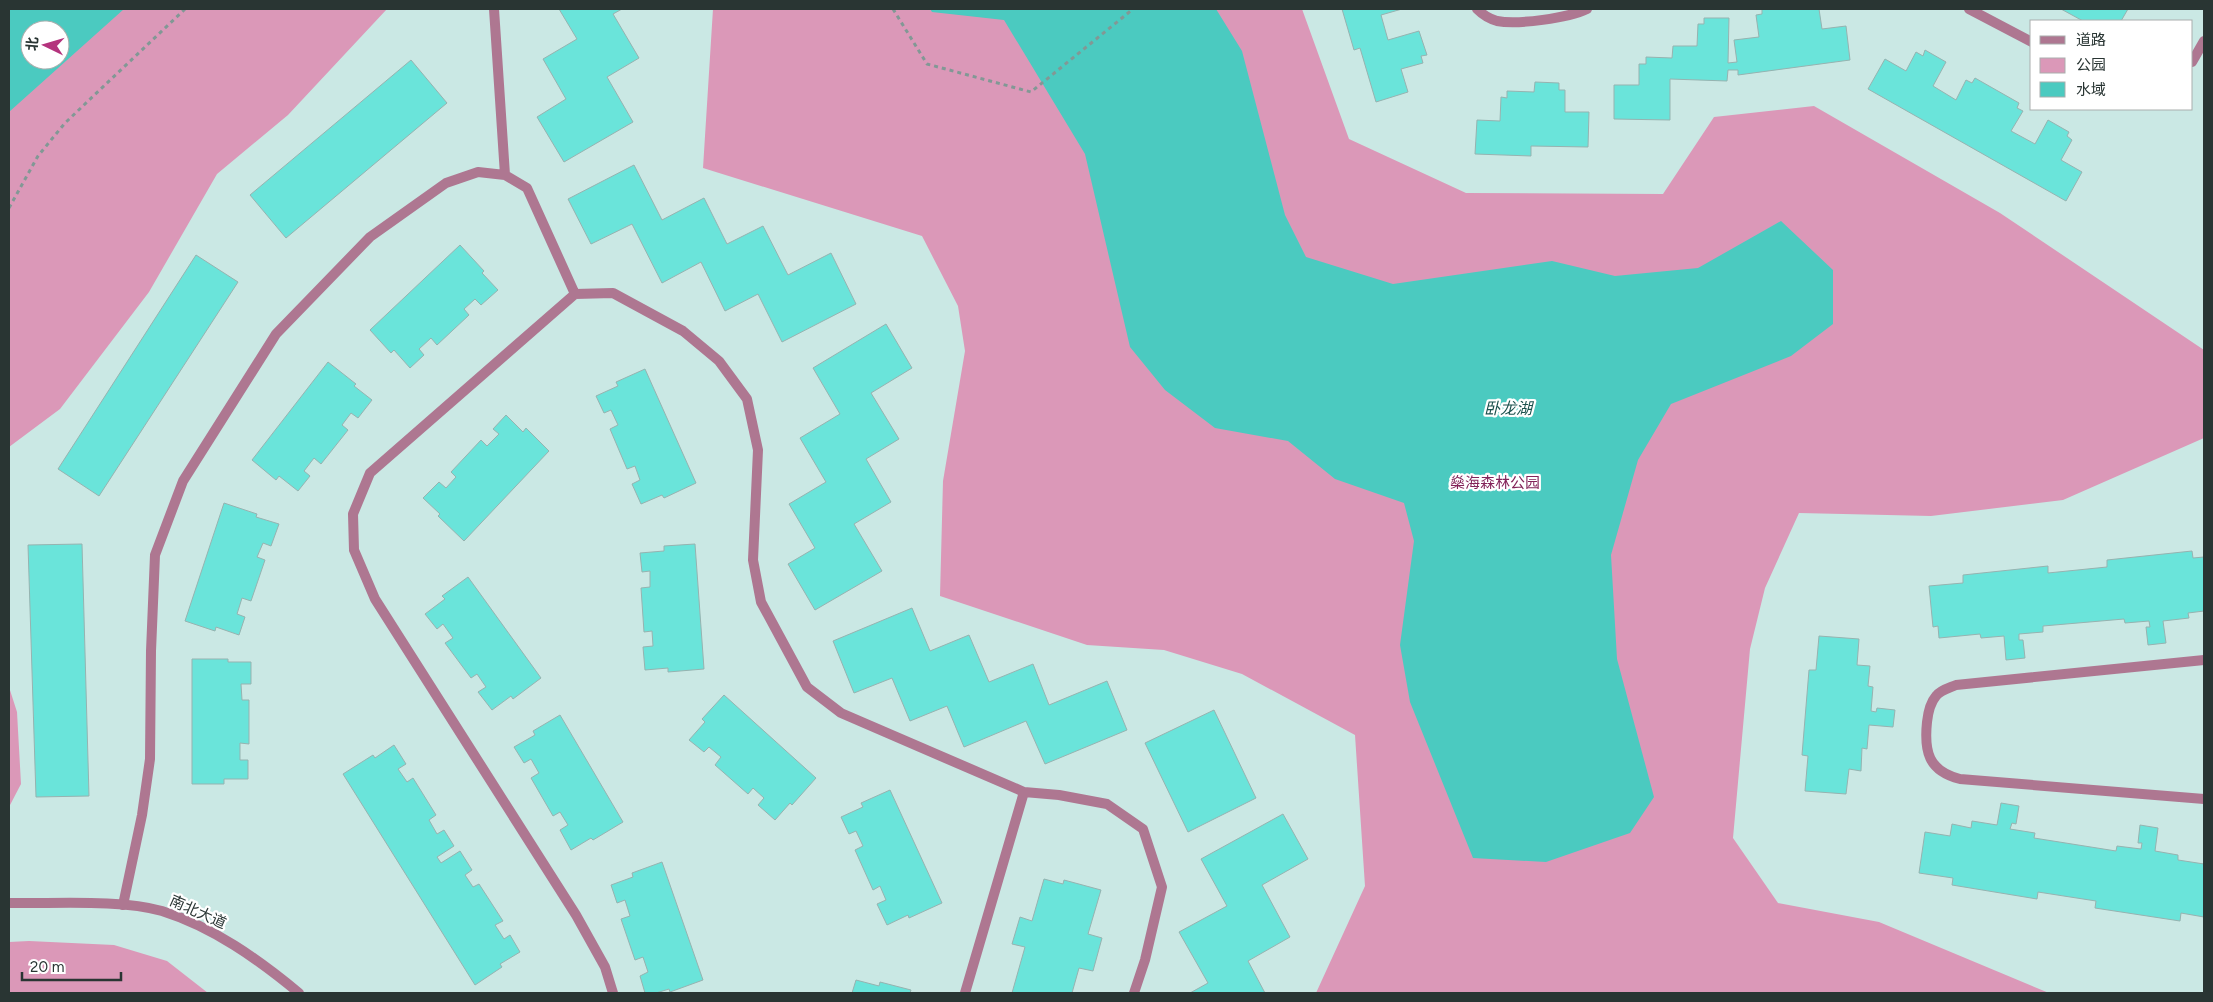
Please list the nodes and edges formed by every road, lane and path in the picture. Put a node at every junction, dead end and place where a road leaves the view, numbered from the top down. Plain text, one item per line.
1 (185, 9) edge
2 (494, 9) edge
3 (893, 9) edge
4 (1133, 9) edge
5 (1477, 9) edge
6 (1587, 9) edge
7 (1969, 9) edge
8 (2030, 41) edge
9 (2204, 41) edge
10 (2193, 60) edge
11 (505, 175) junction
12 (9, 208) edge
13 (574, 294) junction
14 (2204, 660) edge
15 (1024, 792) junction
16 (2204, 799) edge
17 (9, 903) edge
18 (123, 905) junction
19 (299, 993) edge
20 (613, 993) edge
21 (965, 993) edge
22 (1134, 993) edge

1 - 12 path
2 - 11 street
3 - 4 path
5 - 6 street
7 - 8 street
9 - 10 street
11 - 13 street
11 - 18 street
13 - 15 street
13 - 20 street
14 - 16 street
15 - 21 street
15 - 22 street
17 - 18 street, 南北大道
18 - 19 street, 南北大道

